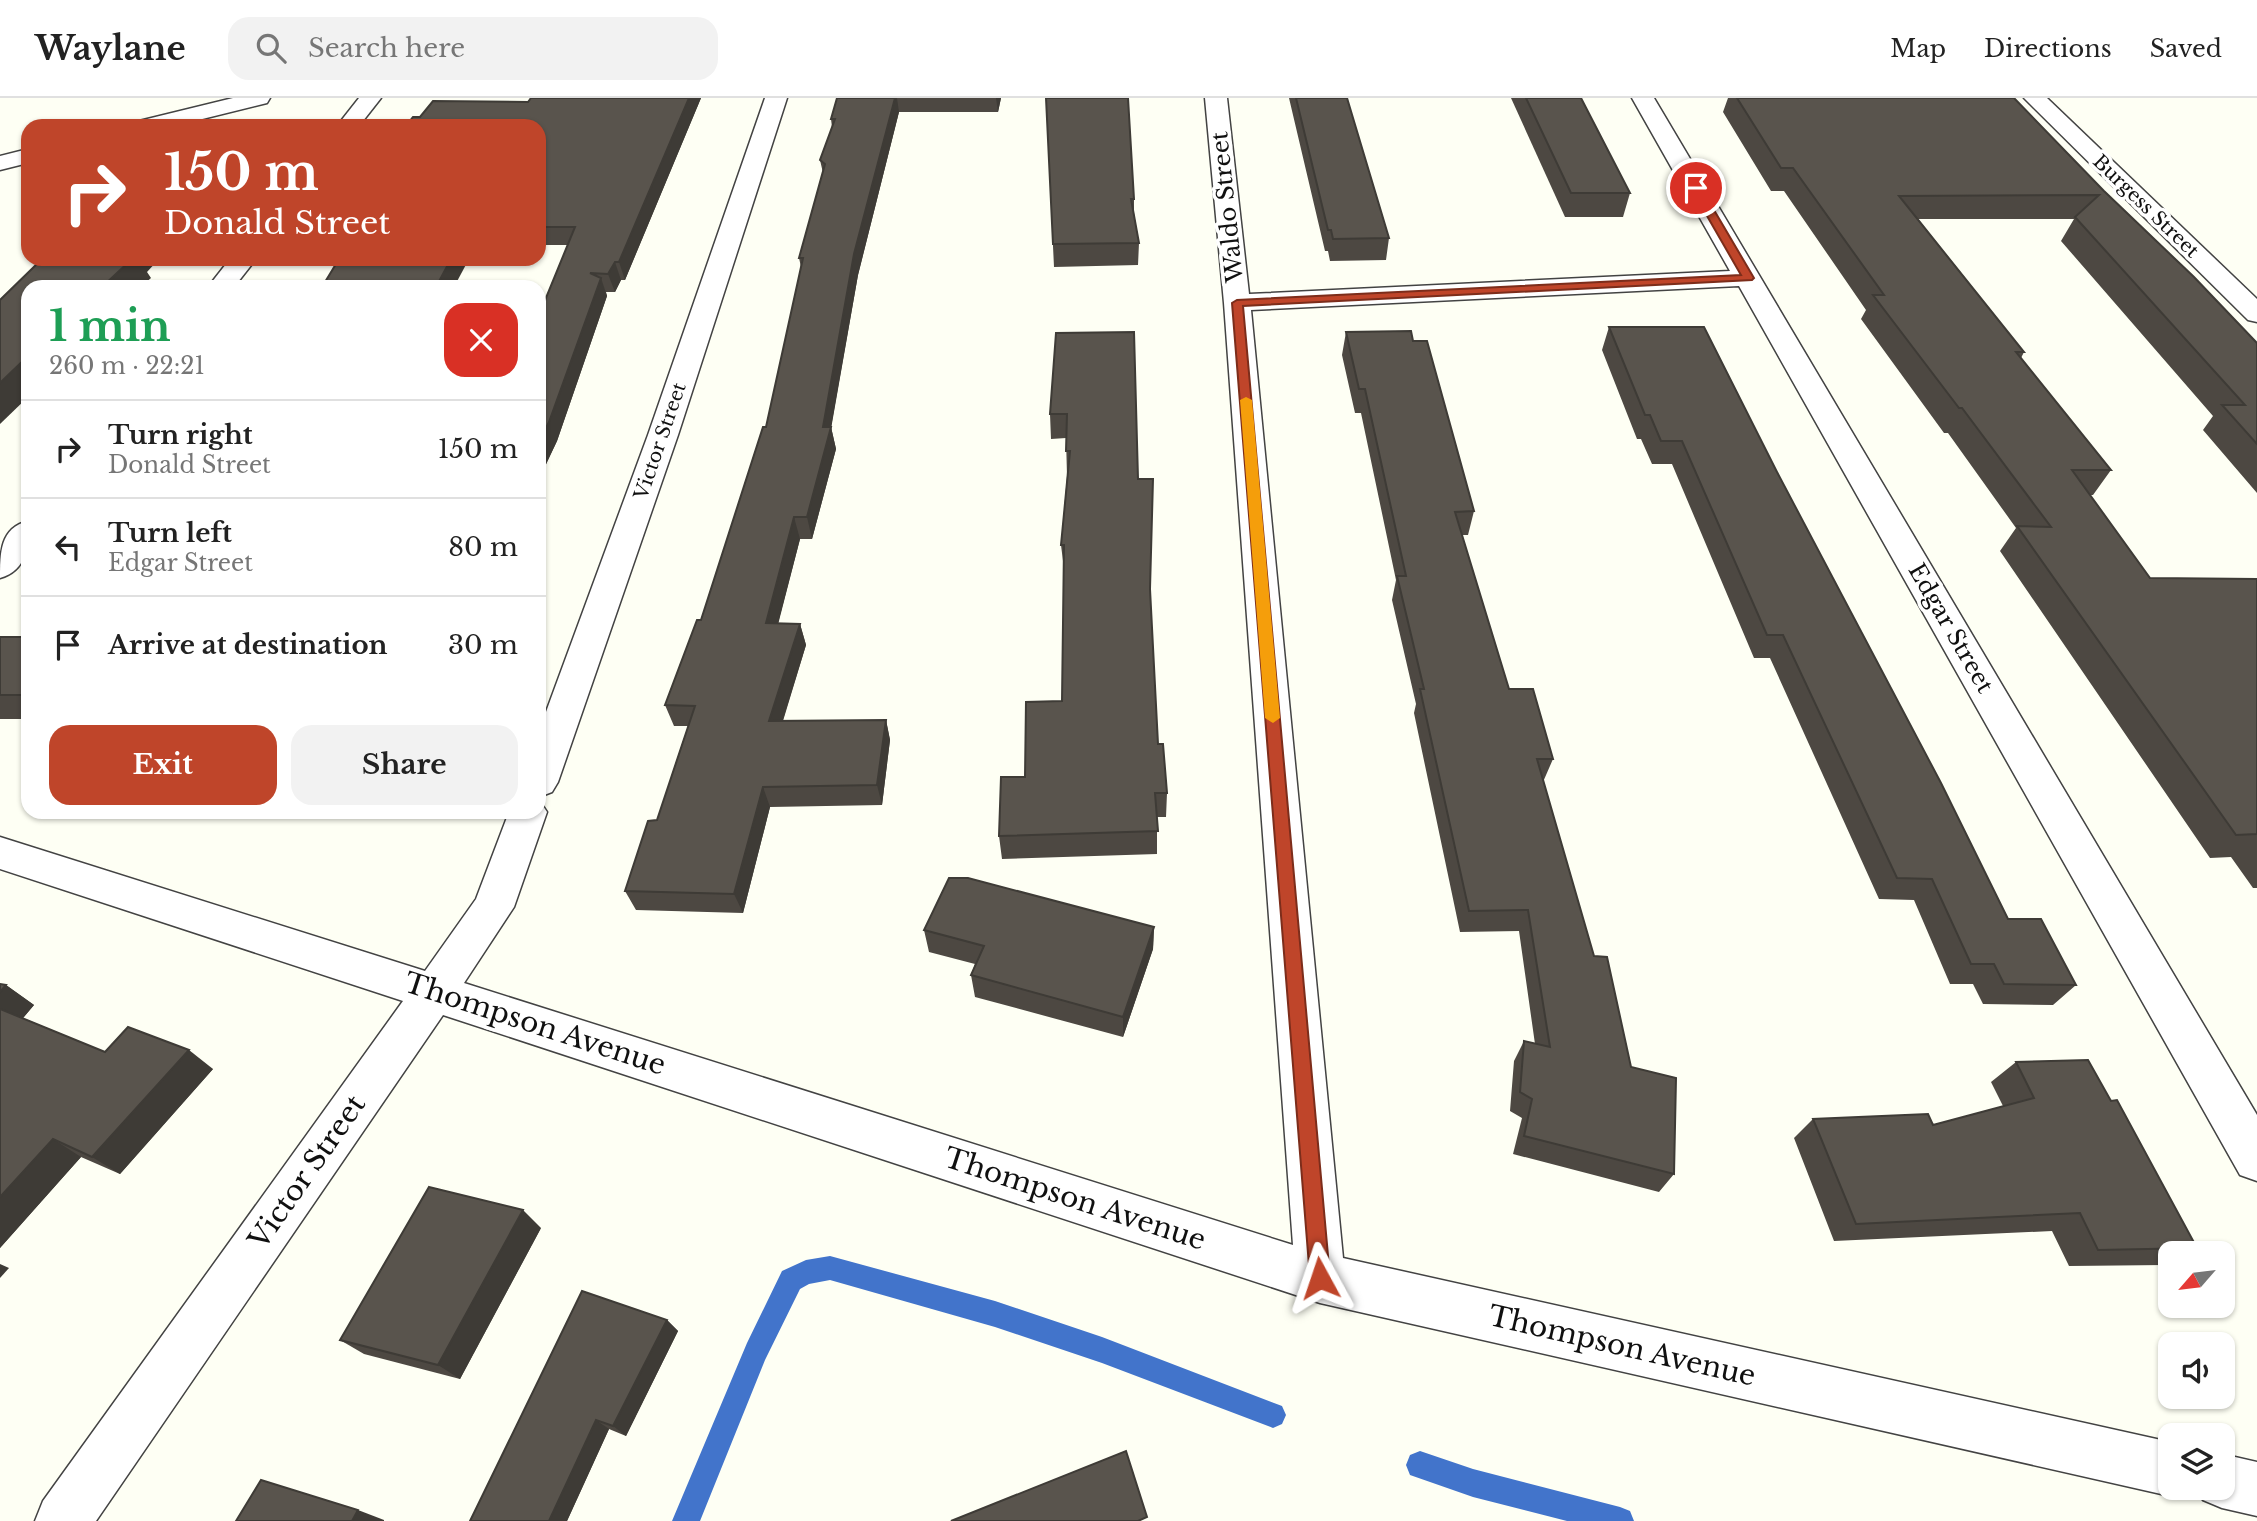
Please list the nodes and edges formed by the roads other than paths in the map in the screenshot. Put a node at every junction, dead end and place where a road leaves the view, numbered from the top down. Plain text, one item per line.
1 (259, 98) edge
2 (370, 98) edge
3 (776, 98) edge
4 (1216, 98) edge
5 (1643, 98) edge
6 (2035, 98) edge
7 (175, 119) edge
8 (354, 119) edge
9 (21, 158) edge
10 (0, 163) edge
11 (238, 266) edge
12 (1748, 278) junction
13 (226, 280) edge
14 (1237, 303) junction
15 (2257, 314) edge
16 (21, 540) edge
17 (0, 567) edge
18 (546, 762) edge
19 (525, 819) edge
20 (0, 853) edge
21 (433, 991) junction
22 (2257, 1159) edge
23 (1320, 1278) junction
24 (2158, 1466) edge
25 (2235, 1484) edge
26 (2257, 1489) edge
27 (63, 1521) edge

1 - 7 street
2 - 8 street
3 - 18 street, Victor Street
4 - 14 street, Waldo Street
5 - 12 street, Edgar Street
6 - 15 street, Burgess Street
9 - 10 street
11 - 13 street
12 - 14 street
12 - 22 street, Edgar Street
14 - 23 street, Waldo Street
16 - 17 street
19 - 21 street, Victor Street
20 - 21 street, Thompson Avenue
21 - 23 street, Thompson Avenue
21 - 27 street, Victor Street
23 - 24 street, Thompson Avenue
25 - 26 street

